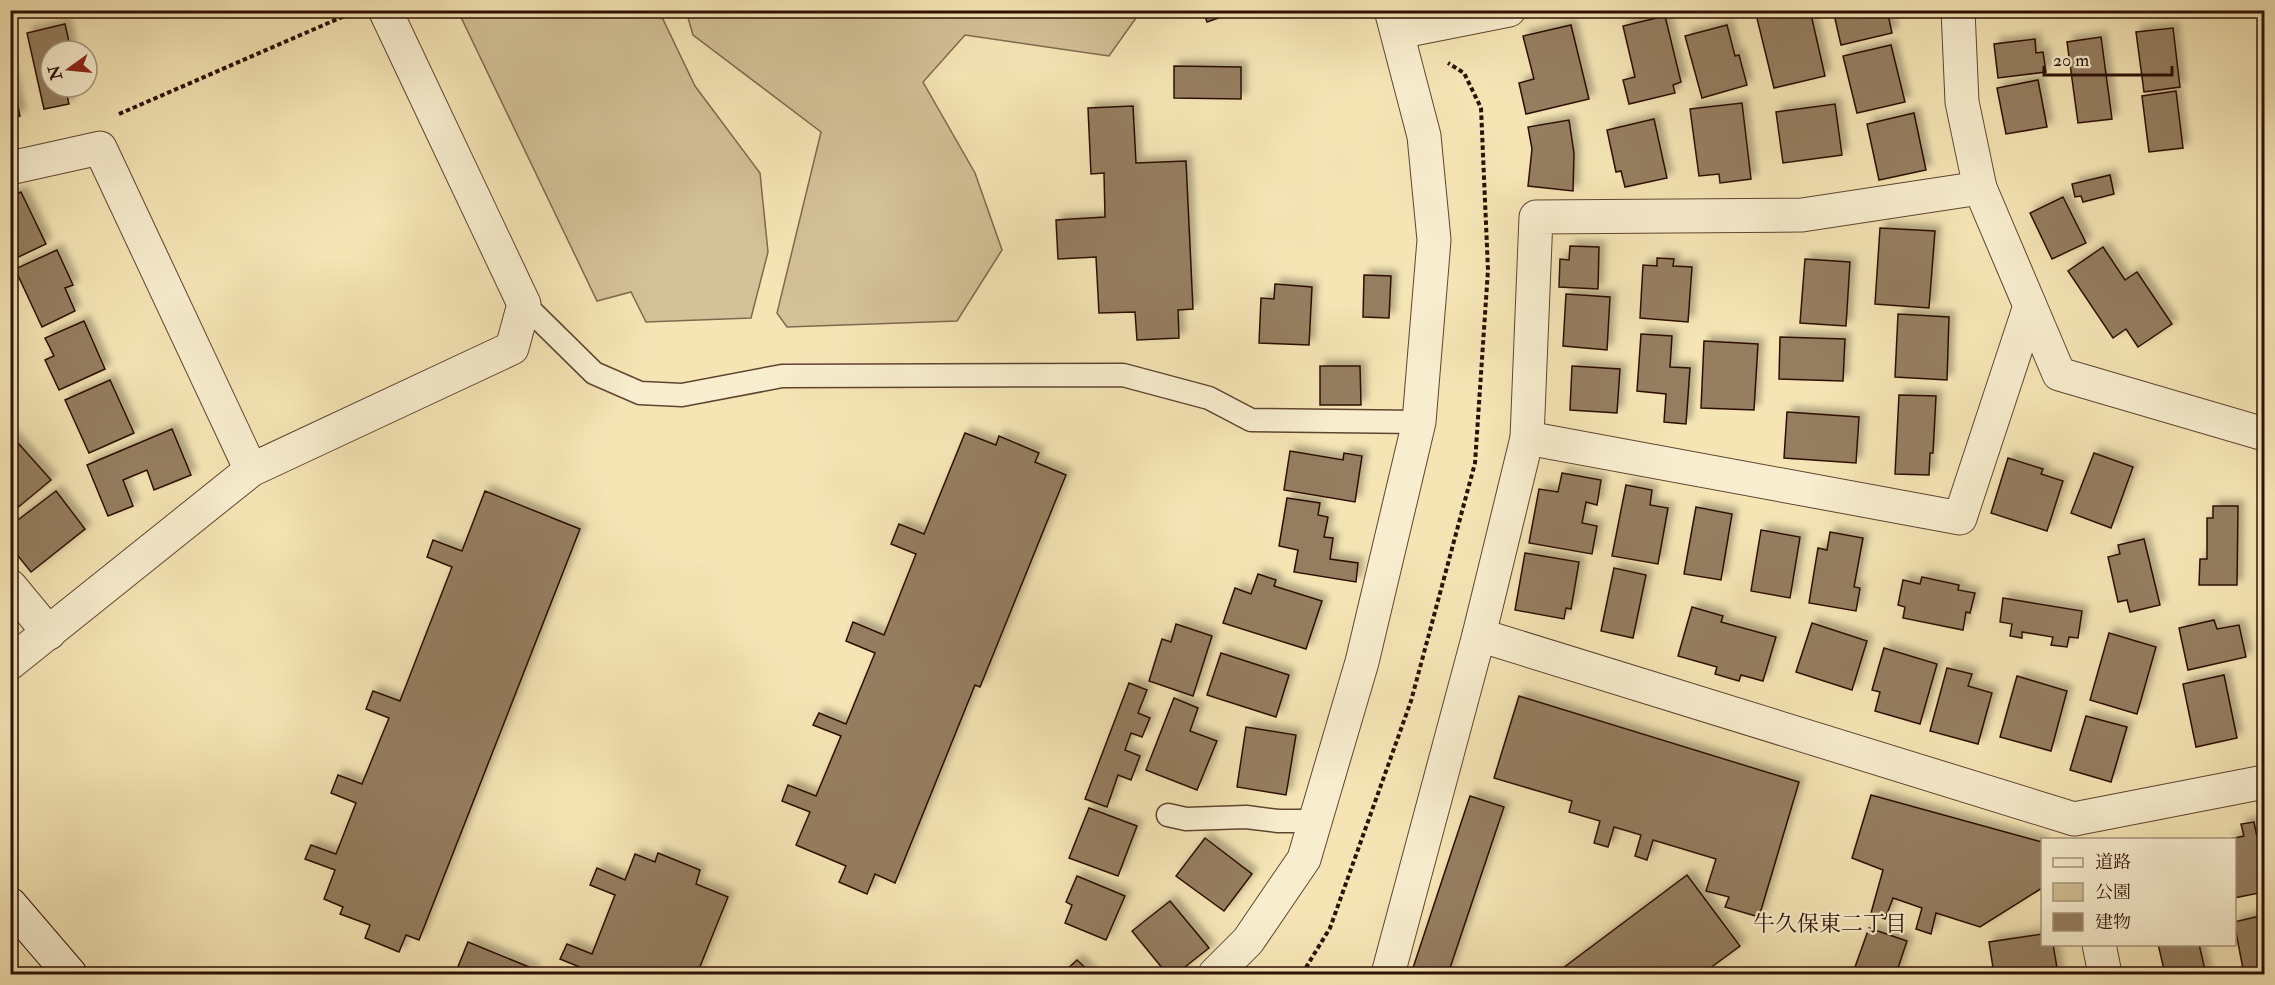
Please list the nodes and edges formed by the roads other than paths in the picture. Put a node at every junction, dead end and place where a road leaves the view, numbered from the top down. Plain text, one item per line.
1 (385, 10) edge
2 (1509, 10) edge
3 (1958, 10) edge
4 (1394, 21) edge
5 (10, 168) edge
6 (1980, 188) junction
7 (524, 304) junction
8 (2030, 306) junction
9 (1419, 422) junction
10 (2265, 434) edge
11 (1527, 438) junction
12 (251, 470) junction
13 (10, 586) edge
14 (49, 633) junction
15 (1479, 635) junction
16 (10, 663) edge
17 (2265, 782) edge
18 (1168, 815) dead end
19 (1315, 821) junction
20 (2076, 829) edge
21 (10, 904) edge
22 (2099, 946) edge
23 (70, 975) edge
24 (1215, 975) edge
25 (1388, 975) edge
26 (2105, 975) edge

1 - 7 street
2 - 4 street
3 - 6 street
4 - 9 street
5 - 12 street
6 - 8 street
6 - 11 street
7 - 9 lane
7 - 12 street
8 - 10 street
8 - 11 street
9 - 19 street
11 - 15 street
12 - 14 street
13 - 14 street
14 - 16 street
15 - 20 street
15 - 25 street
17 - 20 street
18 - 19 lane
19 - 24 street
21 - 23 street
22 - 26 street

